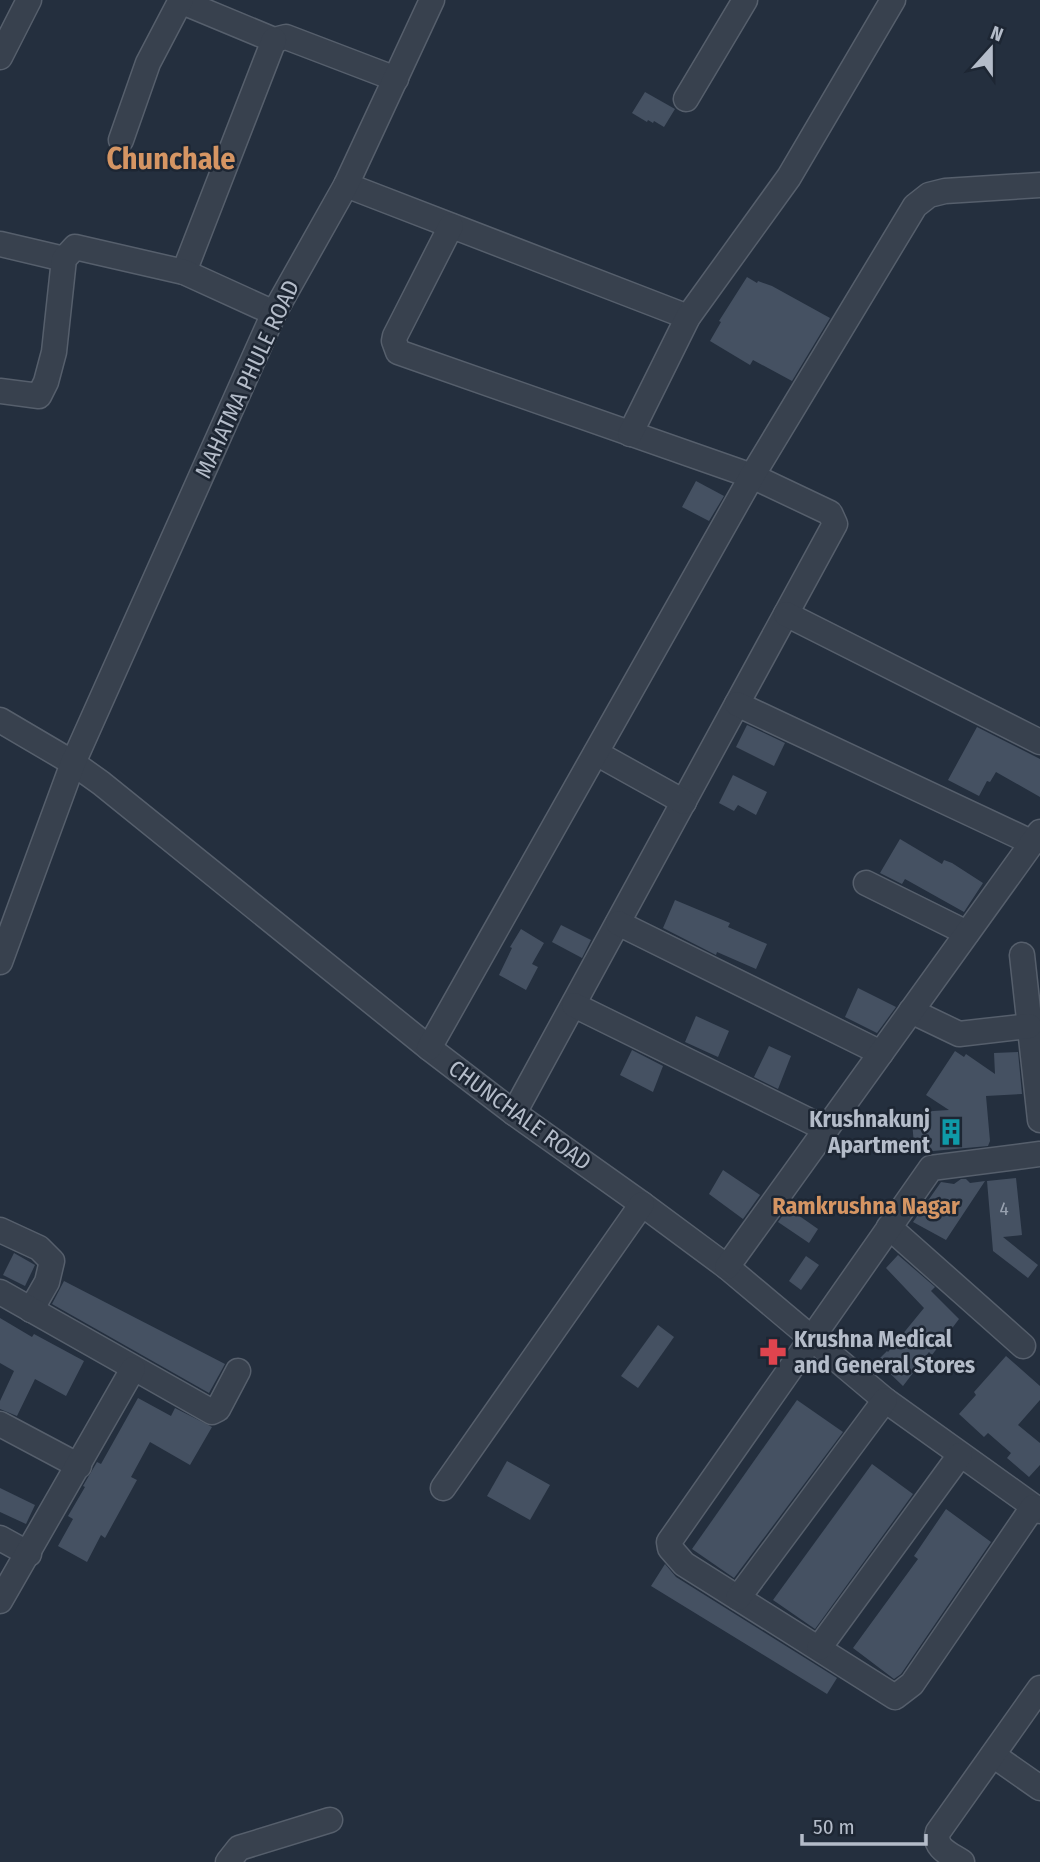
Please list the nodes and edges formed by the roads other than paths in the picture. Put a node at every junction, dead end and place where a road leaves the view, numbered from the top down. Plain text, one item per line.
1 (29, 0) edge
2 (432, 0) edge
3 (745, 0) edge
4 (893, 0) edge
5 (181, 1) edge
6 (274, 40) junction
7 (0, 57) edge
8 (396, 79) junction
9 (686, 99) dead end
10 (121, 140) dead end
11 (346, 185) junction
12 (1040, 185) edge
13 (451, 226) junction
14 (0, 244) edge
15 (64, 259) junction
16 (184, 272) junction
17 (274, 313) junction
18 (688, 317) junction
19 (0, 391) edge
20 (630, 434) junction
21 (752, 476) junction
22 (786, 614) junction
23 (737, 704) junction
24 (0, 720) edge
25 (1040, 742) edge
26 (596, 753) junction
27 (74, 763) junction
28 (684, 802) junction
29 (1036, 838) edge
30 (866, 883) dead end
31 (618, 923) junction
32 (967, 933) junction
33 (1022, 955) dead end
34 (0, 962) edge
35 (574, 1005) junction
36 (911, 1011) junction
37 (1030, 1026) junction
38 (429, 1048) junction
39 (881, 1053) junction
40 (1038, 1088) edge
41 (513, 1113) junction
42 (1040, 1120) edge
43 (826, 1129) junction
44 (1040, 1154) edge
45 (642, 1204) junction
46 (889, 1227) junction
47 (0, 1230) edge
48 (727, 1267) junction
49 (0, 1293) edge
50 (31, 1310) junction
51 (810, 1339) junction
52 (1023, 1346) dead end
53 (133, 1369) junction
54 (238, 1371) dead end
55 (885, 1400) junction
56 (0, 1424) edge
57 (960, 1455) junction
58 (79, 1466) junction
59 (443, 1488) dead end
60 (1037, 1509) edge
61 (0, 1538) edge
62 (29, 1554) junction
63 (738, 1598) junction
64 (0, 1601) edge
65 (820, 1648) junction
66 (1040, 1688) edge
67 (993, 1755) junction
68 (1040, 1788) edge
69 (330, 1820) dead end
70 (228, 1862) edge
71 (961, 1862) edge

1 - 7 street
2 - 8 street, MAHATMA PHULE ROAD
3 - 9 street
4 - 18 street
5 - 6 street
5 - 10 street
6 - 8 street
6 - 16 street
8 - 11 street, MAHATMA PHULE ROAD
11 - 13 street
11 - 17 street, MAHATMA PHULE ROAD
12 - 21 street
13 - 18 street
13 - 20 street
14 - 15 street
15 - 16 street
15 - 19 street
16 - 17 street
17 - 27 street, MAHATMA PHULE ROAD
18 - 20 street
20 - 21 street
21 - 22 street
21 - 26 street
22 - 23 street
22 - 25 street
23 - 28 street
23 - 29 street
24 - 27 street, CHUNCHALE ROAD
26 - 28 street
26 - 38 street
27 - 34 street, MAHATMA PHULE ROAD
27 - 38 street, CHUNCHALE ROAD
28 - 31 street
29 - 32 street
30 - 32 street
31 - 35 street
31 - 39 street
32 - 36 street
33 - 37 street
35 - 41 street
35 - 43 street
36 - 37 street
36 - 39 street
37 - 40 street
38 - 41 street, CHUNCHALE ROAD
39 - 43 street
40 - 42 street
41 - 45 street, CHUNCHALE ROAD
43 - 48 street
44 - 46 street
45 - 48 street, CHUNCHALE ROAD
45 - 59 street
46 - 51 street
46 - 52 street
47 - 50 street
48 - 51 street, CHUNCHALE ROAD
49 - 50 street
50 - 53 street
51 - 55 street, CHUNCHALE ROAD
51 - 63 street
53 - 54 street
53 - 58 street
55 - 57 street, CHUNCHALE ROAD
55 - 63 street
56 - 58 street
57 - 60 street, CHUNCHALE ROAD
57 - 65 street
58 - 62 street
60 - 65 street
61 - 62 street
62 - 64 street
63 - 65 street
66 - 67 street
67 - 68 street
67 - 71 street
69 - 70 street

